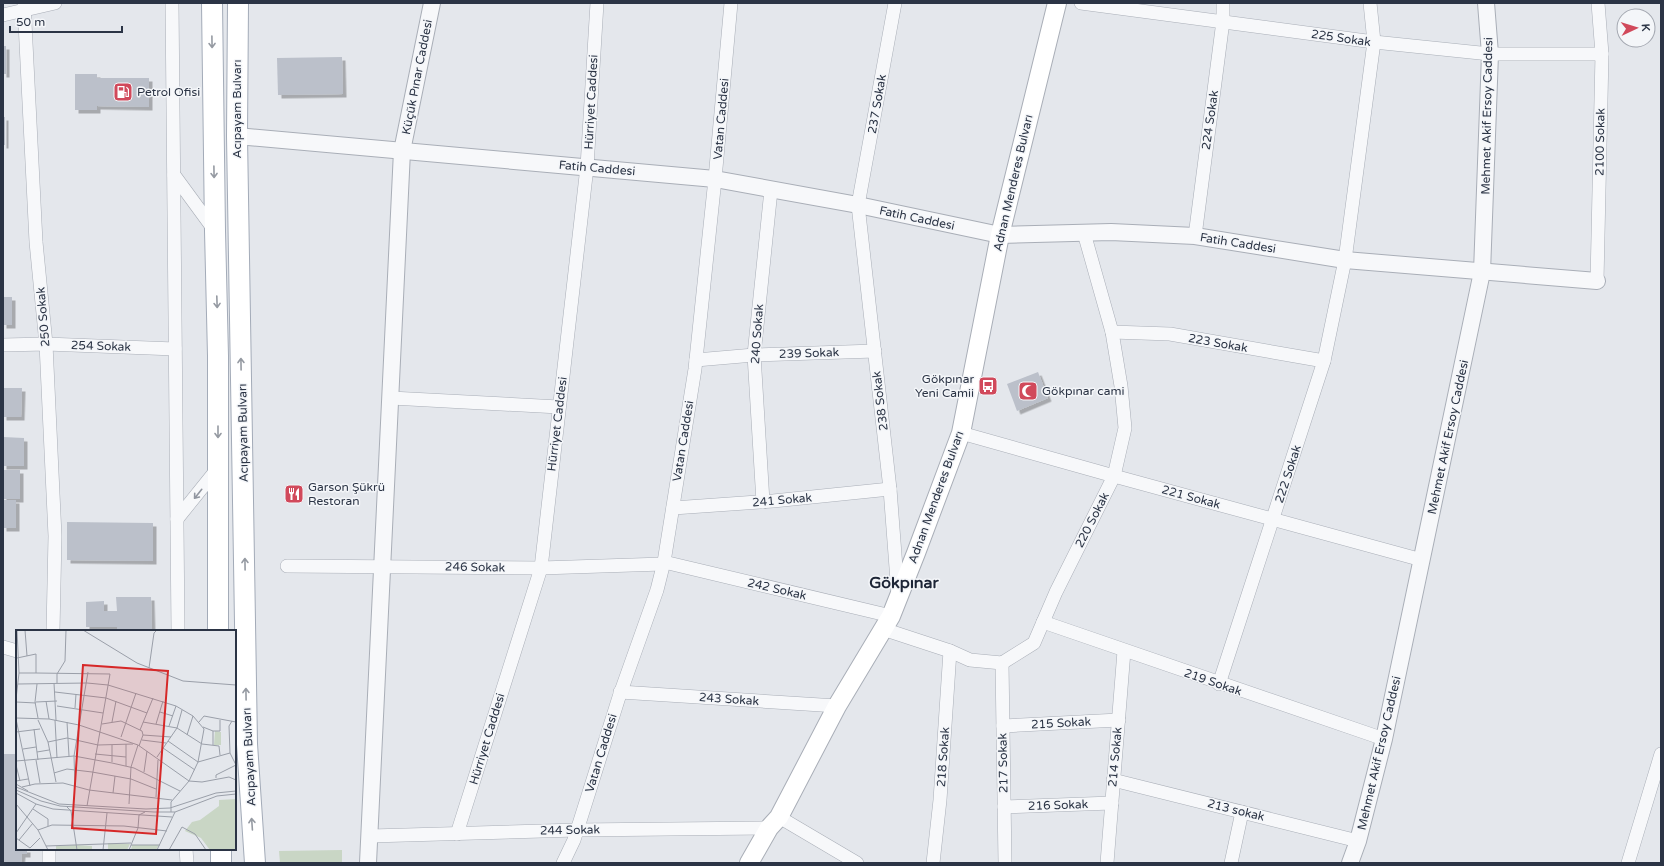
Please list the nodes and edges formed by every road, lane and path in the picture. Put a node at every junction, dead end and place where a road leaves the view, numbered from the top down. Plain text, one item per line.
1 (55, 3) edge
2 (172, 3) edge
3 (212, 3) edge
4 (238, 3) edge
5 (434, 3) edge
6 (597, 3) edge
7 (731, 3) edge
8 (895, 3) edge
9 (1057, 3) edge
10 (1081, 3) edge
11 (1223, 3) edge
12 (1370, 3) edge
13 (1486, 3) edge
14 (1598, 3) edge
15 (24, 6) edge
16 (3, 15) edge
17 (1223, 21) junction
18 (1374, 42) junction
19 (1490, 54) junction
20 (1602, 54) junction
21 (236, 136) junction
22 (402, 151) junction
23 (587, 167) junction
24 (174, 175) junction
25 (715, 179) junction
26 (771, 190) junction
27 (858, 206) junction
28 (215, 231) junction
29 (1084, 233) junction
30 (1000, 235) junction
31 (1195, 236) junction
32 (1345, 260) junction
33 (1482, 272) junction
34 (1597, 281) joint
35 (1112, 332) junction
36 (46, 344) junction
37 (3, 345) edge
38 (175, 349) junction
39 (875, 351) junction
40 (754, 356) junction
41 (696, 360) junction
42 (1324, 361) junction
43 (391, 398) junction
44 (559, 406) junction
45 (961, 433) junction
46 (218, 468) junction
47 (1114, 476) junction
48 (890, 489) junction
49 (763, 502) junction
50 (673, 508) junction
51 (177, 519) junction
52 (1273, 519) junction
53 (1422, 560) junction
54 (664, 563) junction
55 (286, 566) dead end
56 (383, 566) junction
57 (541, 568) junction
58 (898, 597) junction
59 (887, 622) junction
60 (1043, 622) junction
61 (54, 630) edge
62 (178, 630) edge
63 (218, 630) edge
64 (3, 647) edge
65 (16, 651) edge
66 (950, 651) junction
67 (1124, 651) junction
68 (1002, 663) junction
69 (1219, 684) junction
70 (620, 692) junction
71 (837, 706) junction
72 (1118, 720) junction
73 (1003, 726) junction
74 (1384, 739) junction
75 (1661, 754) edge
76 (1114, 780) junction
77 (1112, 803) junction
78 (1004, 807) junction
79 (1242, 812) junction
80 (774, 822) junction
81 (577, 830) junction
82 (457, 834) junction
83 (370, 836) junction
84 (1358, 841) junction
85 (49, 850) edge
86 (186, 850) edge
87 (221, 850) edge
88 (49, 863) edge
89 (187, 863) edge
90 (221, 863) edge
91 (255, 863) edge
92 (368, 863) edge
93 (563, 863) edge
94 (748, 863) edge
95 (857, 863) edge
96 (933, 863) edge
97 (1005, 863) edge
98 (1107, 863) edge
99 (1231, 863) edge
100 (1350, 863) edge
101 (1628, 863) edge

1 - 15 street
2 - 24 street
3 -> 28 main road, Acıpayam Bulvarı
4 - 21 main road, Acıpayam Bulvarı
5 - 22 street, Küçük Pınar Caddesi
6 - 23 street, Hürriyet Caddesi
7 - 25 street, Vatan Caddesi
8 - 27 street, 237 Sokak
9 - 30 main road, Adnan Menderes Bulvarı
10 - 17 street, 225 Sokak
11 - 17 street, 224 Sokak
12 - 18 street
13 - 19 street, Mehmet Akif Ersoy Caddesi
14 - 20 street, 2100 Sokak
15 - 16 street
15 - 36 street, 250 Sokak
17 - 18 street, 225 Sokak
17 - 31 street, 224 Sokak
18 - 19 street, 225 Sokak
18 - 32 street, 222 Sokak
19 - 20 street, 225 Sokak
19 - 33 street, Mehmet Akif Ersoy Caddesi
20 - 34 street, 2100 Sokak
21 - 22 street, Fatih Caddesi
91 -> 21 main road, Acıpayam Bulvarı
22 - 23 street, Fatih Caddesi
22 - 43 street, Küçük Pınar Caddesi
23 - 25 street, Fatih Caddesi
23 - 44 street, Hürriyet Caddesi
24 - 28 street
24 - 38 street
25 - 26 street, Fatih Caddesi
25 - 41 street, Vatan Caddesi
26 - 27 street, Fatih Caddesi
26 - 40 street, 240 Sokak
27 - 30 street, Fatih Caddesi
27 - 39 street, 238 Sokak
28 -> 46 main road, Acıpayam Bulvarı
29 - 30 street, Fatih Caddesi
29 - 31 street, Fatih Caddesi
29 - 35 street, 220 Sokak
30 - 45 main road, Adnan Menderes Bulvarı
31 - 32 street, Fatih Caddesi
32 - 33 street, Fatih Caddesi
32 - 42 street, 222 Sokak
33 - 34 street, Fatih Caddesi
33 - 53 street, Mehmet Akif Ersoy Caddesi
35 - 42 street, 223 Sokak
35 - 47 street, 220 Sokak
36 - 37 street, 254 Sokak
36 - 38 street, 254 Sokak
36 - 61 street, 250 Sokak
38 - 51 street
39 - 40 street, 239 Sokak
39 - 48 street, 238 Sokak
40 - 41 street, 239 Sokak
40 - 49 street, 240 Sokak
41 - 50 street, Vatan Caddesi
42 - 52 street, 222 Sokak
43 - 44 street
43 - 56 street, Küçük Pınar Caddesi
44 - 57 street, Hürriyet Caddesi
45 - 47 street, 221 Sokak
45 - 58 main road, Adnan Menderes Bulvarı
46 -> 51 street
46 - 63 main road, Acıpayam Bulvarı
47 - 52 street, 221 Sokak
47 - 60 street, 220 Sokak
48 - 49 street, 241 Sokak
48 - 58 street, 238 Sokak
49 - 50 street, 241 Sokak
50 - 54 street, Vatan Caddesi
51 - 62 street
52 - 53 street, 221 Sokak
52 - 69 street, 222 Sokak
53 - 74 street, Mehmet Akif Ersoy Caddesi
54 - 57 street, 246 Sokak
54 - 59 street, 242 Sokak
54 - 70 street, Vatan Caddesi
55 - 56 street, 246 Sokak
56 - 57 street, 246 Sokak
56 - 83 street, Küçük Pınar Caddesi
57 - 82 street, Hürriyet Caddesi
58 - 59 main road, Adnan Menderes Bulvarı
59 - 66 street
59 - 71 main road, Adnan Menderes Bulvarı
60 - 67 street, 219 Sokak
60 - 68 street, 220 Sokak
64 - 65 street
66 - 68 street
66 - 96 street, 218 Sokak
67 - 69 street, 219 Sokak
67 - 72 street, 214 Sokak
68 - 73 street, 217 Sokak
69 - 74 street, 219 Sokak
70 - 71 street, 243 Sokak
70 - 81 street, Vatan Caddesi
71 - 80 main road, Adnan Menderes Bulvarı
72 - 73 street, 215 Sokak
72 - 76 street, 214 Sokak
73 - 78 street, 217 Sokak
74 - 84 street, Mehmet Akif Ersoy Caddesi
75 - 101 street
76 - 77 street, 214 Sokak
76 - 79 street, 213 sokak
77 - 78 street, 216 Sokak
77 - 98 street, 214 Sokak
78 - 97 street, 217 Sokak
79 - 84 street, 213 sokak
79 - 99 street
80 - 81 street, 244 Sokak
80 - 94 main road, Adnan Menderes Bulvarı
80 - 95 street
81 - 82 street, 244 Sokak
81 - 93 street, Vatan Caddesi
82 - 83 street, 244 Sokak
83 - 92 street, Küçük Pınar Caddesi
84 - 100 street, Mehmet Akif Ersoy Caddesi
85 - 88 street
86 - 89 street
87 - 90 main road

